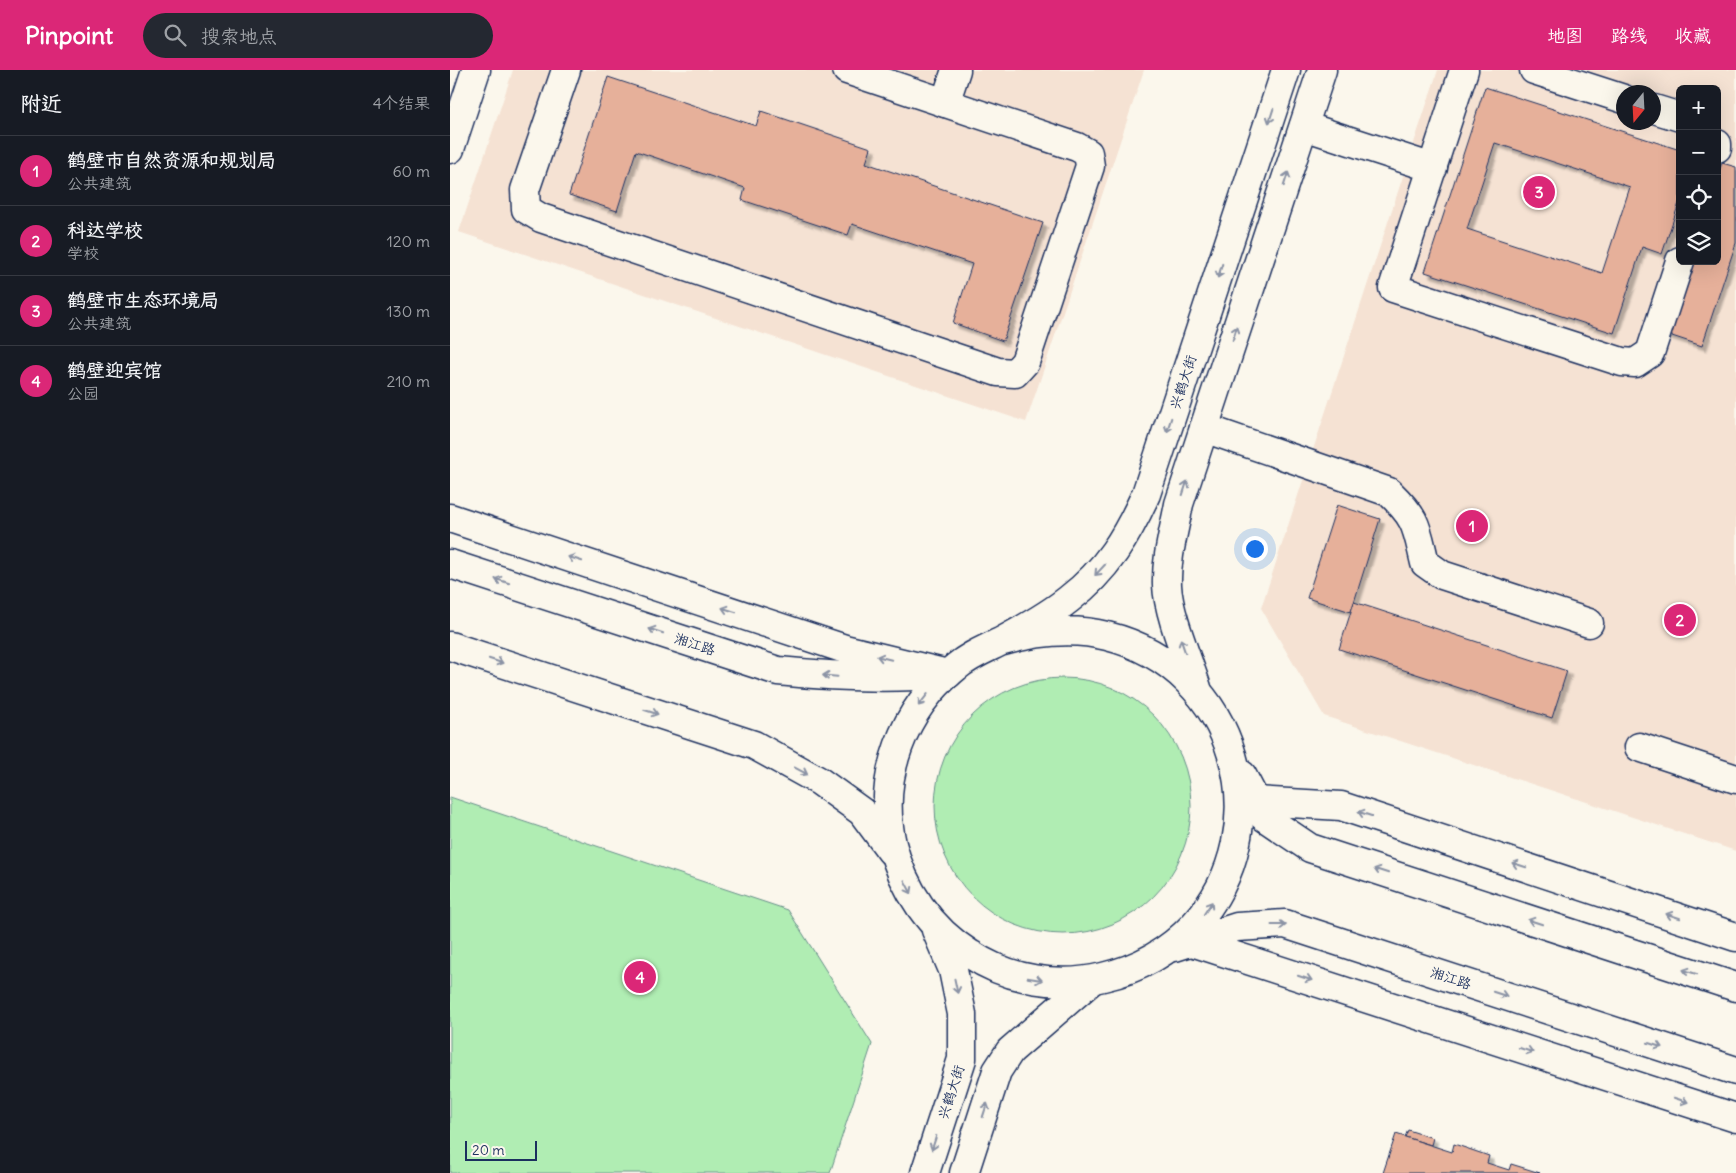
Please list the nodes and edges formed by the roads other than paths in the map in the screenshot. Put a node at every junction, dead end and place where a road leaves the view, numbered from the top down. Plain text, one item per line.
1 (476, 70) edge
2 (566, 70) edge
3 (847, 70) edge
4 (956, 70) edge
5 (1286, 70) edge
6 (1322, 70) edge
7 (1464, 70) edge
8 (1534, 70) edge
9 (1616, 96) edge
10 (945, 103) junction
11 (1661, 111) edge
12 (1676, 116) edge
13 (1304, 126) junction
14 (450, 149) edge
15 (1432, 168) junction
16 (1679, 265) edge
17 (1204, 428) junction
18 (450, 518) edge
19 (450, 564) edge
20 (1589, 623) dead end
21 (1003, 640) junction
22 (450, 646) edge
23 (948, 674) junction
24 (1199, 692) junction
25 (1640, 746) dead end
26 (1235, 763) junction
27 (1736, 779) edge
28 (1256, 801) junction
29 (896, 858) junction
30 (934, 924) junction
31 (1736, 936) edge
32 (1192, 942) junction
33 (1164, 951) junction
34 (1092, 980) junction
35 (1736, 987) edge
36 (1736, 1071) edge
37 (1736, 1118) edge
38 (925, 1173) edge
39 (964, 1173) edge

1 - 14 main road
2 - 10 main road
3 - 10 main road
4 - 10 main road
5 -> 21 main road, 兴鹤大街
6 - 13 main road
7 - 15 main road
8 - 9 main road
11 - 12 main road
13 - 15 main road
17 -> 13 main road
15 - 16 main road
17 - 20 main road
24 -> 17 main road
23 -> 18 main road
23 -> 19 main road, 湘江路
21 - 23 main road
21 - 24 main road
22 -> 29 main road
23 -> 29 main road
24 - 26 main road
25 - 27 main road
26 - 28 main road
33 -> 26 main road
31 -> 28 main road
35 -> 28 main road
29 -> 30 main road
30 -> 34 main road
30 -> 38 main road, 兴鹤大街
32 - 33 main road, 湘江路
32 -> 36 main road, 湘江路
32 -> 37 main road
33 - 34 main road
39 -> 34 main road

